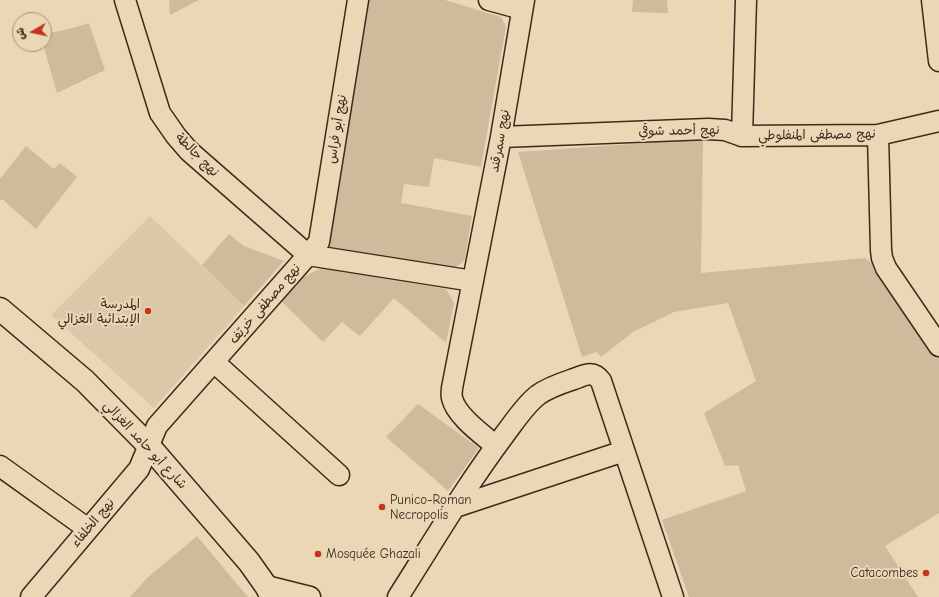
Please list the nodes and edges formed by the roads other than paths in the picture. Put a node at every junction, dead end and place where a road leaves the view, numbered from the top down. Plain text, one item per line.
1 (125, 0) edge
2 (358, 0) edge
3 (489, 0) edge
4 (746, 0) edge
5 (932, 0) edge
6 (523, 5) edge
7 (939, 62) edge
8 (939, 121) edge
9 (878, 135) junction
10 (742, 136) junction
11 (502, 138) junction
12 (308, 255) junction
13 (473, 281) junction
14 (0, 309) edge
15 (939, 346) edge
16 (214, 362) junction
17 (149, 446) junction
18 (496, 446) junction
19 (624, 451) junction
20 (0, 466) edge
21 (339, 475) dead end
22 (455, 507) junction
23 (88, 529) junction
24 (269, 591) edge
25 (31, 597) edge
26 (310, 597) edge
27 (398, 597) edge
28 (673, 597) edge

1 - 12 street, نهج جالطة
2 - 12 street, نهج أبو فراس
3 - 6 street
4 - 10 street
5 - 7 street
6 - 11 street, نهج سمرقند
8 - 9 street, نهج مصطفى المنفلوطي
9 - 10 street, نهج مصطفى المنفلوطي
9 - 15 street
10 - 11 street, نهج أحمد شوقي
11 - 13 street, نهج سمرقند
12 - 13 street, نهج مصطفى خريّف
12 - 16 street, نهج مصطفى خريّف
13 - 18 street, نهج سمرقند
14 - 17 main road, شارع أبو حامد الغزالي
16 - 17 street, نهج مصطفى خريّف
16 - 21 street
17 - 23 street, نهج الخلفاء
17 - 24 main road, شارع أبو حامد الغزالي
18 - 19 street
18 - 22 street
19 - 22 street
19 - 28 street
20 - 23 street
22 - 27 street
23 - 25 street, نهج الخلفاء
24 - 26 street

